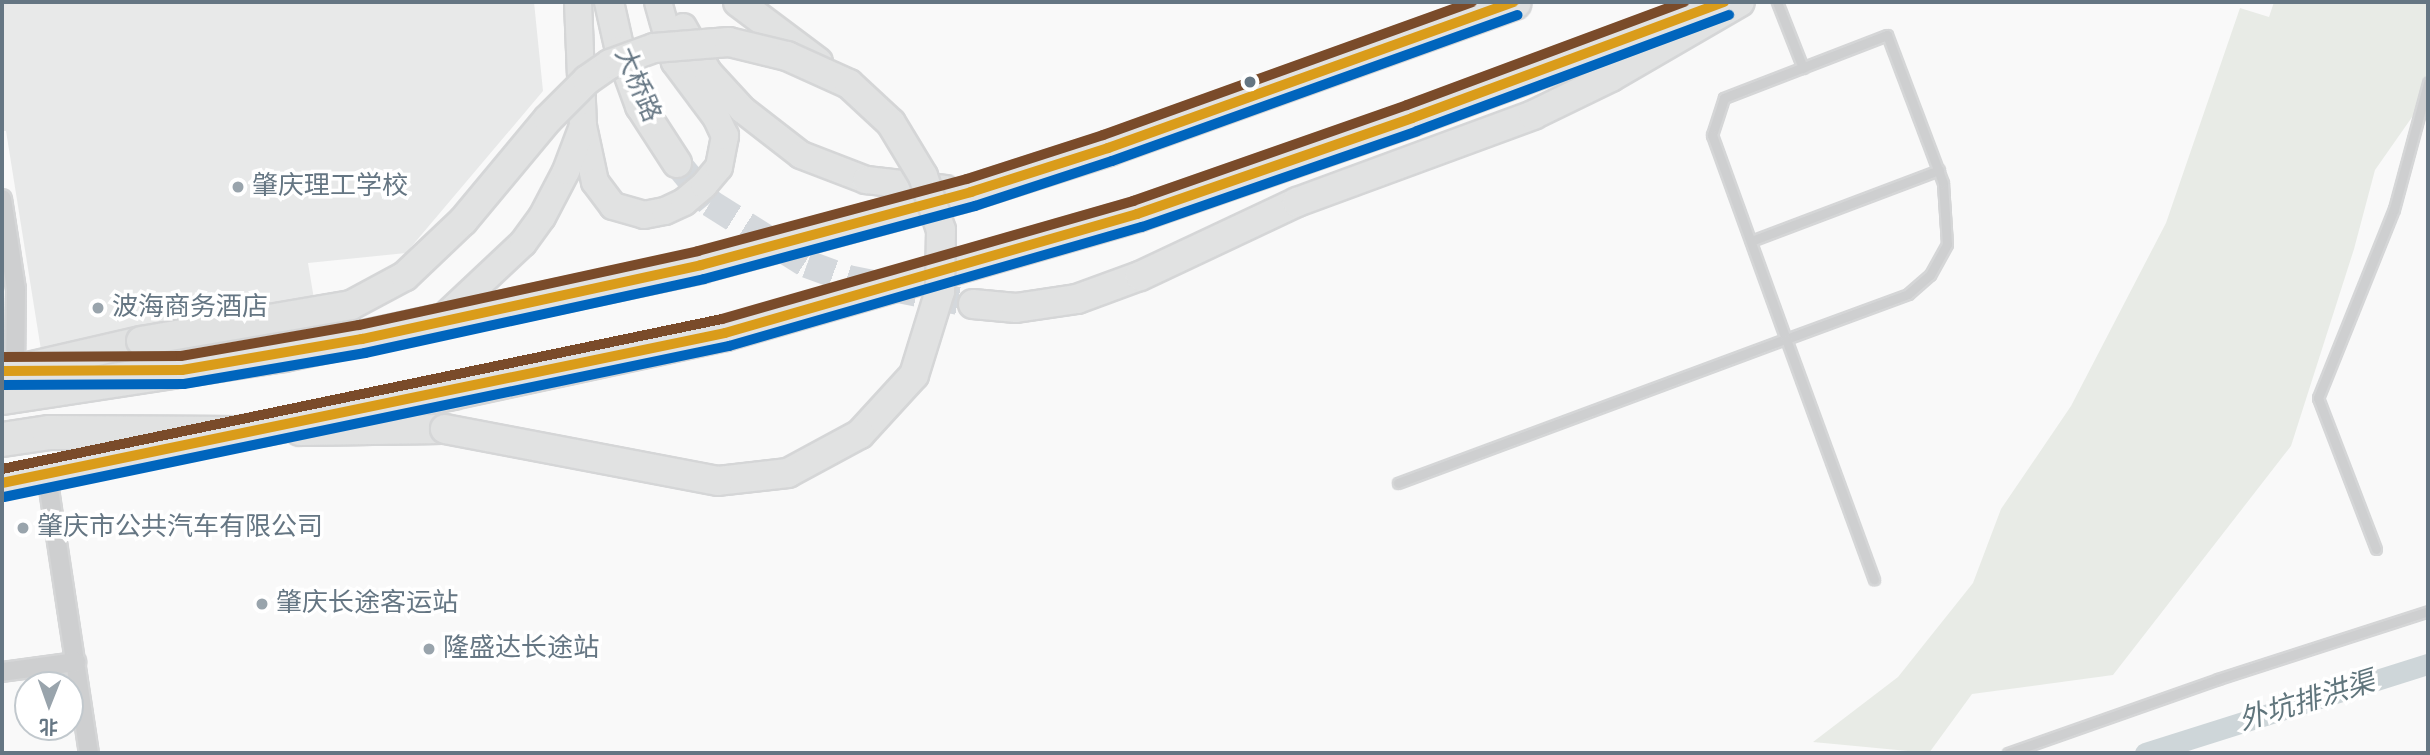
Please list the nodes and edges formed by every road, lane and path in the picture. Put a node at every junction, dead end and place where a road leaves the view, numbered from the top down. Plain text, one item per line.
1 (578, 2) edge
2 (609, 2) edge
3 (658, 2) edge
4 (669, 2) edge
5 (738, 2) edge
6 (1513, 2) edge
7 (1724, 2) edge
8 (1740, 2) edge
9 (1777, 2) edge
10 (1803, 68) junction
11 (2428, 83) edge
12 (849, 84) junction
13 (583, 126) junction
14 (677, 163) tunnel mouth
15 (1939, 170) junction
16 (971, 192) junction
17 (2, 199) edge
18 (1751, 241) junction
19 (973, 304) tunnel mouth
20 (441, 320) junction
21 (1786, 339) junction
22 (6, 380) edge
23 (238, 433) junction
24 (2, 439) edge
25 (47, 476) junction
26 (2, 483) edge
27 (1398, 483) dead end
28 (2376, 549) dead end
29 (1874, 579) dead end
30 (2428, 611) edge
31 (76, 662) junction
32 (2, 672) edge
33 (89, 753) edge
34 (2008, 753) edge

1 - 13 street
2 - 14 main road, 大桥路
3 - 13 street
4 - 16 street
5 - 12 main road, bridge
6 - 16 highway
7 - 23 highway
8 - 19 main road
9 - 10 lane
10 - 15 lane
10 - 18 lane
11 - 28 lane
12 - 22 main road, bridge
12 - 23 main road, bridge
13 - 20 street
15 - 18 lane
15 - 21 lane
16 - 20 highway
17 - 22 street
18 - 21 lane
20 - 22 highway
21 - 27 lane
21 - 29 lane
23 - 24 highway
23 - 25 street
25 - 26 street
25 - 31 street
30 - 34 lane
31 - 32 street
31 - 33 street

